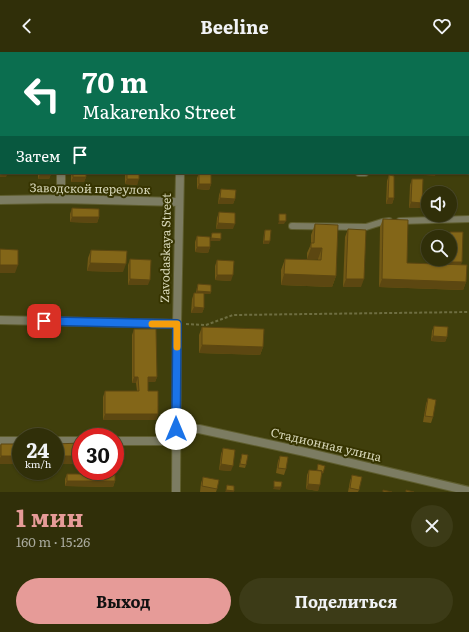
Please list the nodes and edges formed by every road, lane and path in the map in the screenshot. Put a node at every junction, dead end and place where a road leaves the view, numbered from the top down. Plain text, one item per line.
1 (61, 174) edge
2 (180, 174) edge
3 (62, 199) junction
4 (0, 200) edge
5 (179, 202) junction
6 (469, 219) edge
7 (292, 226) dead end
8 (469, 312) edge
9 (0, 320) edge
10 (177, 324) junction
11 (176, 429) junction
12 (0, 441) edge
13 (12, 441) edge
14 (124, 441) edge
15 (176, 441) junction
16 (469, 491) edge
17 (176, 492) edge

1 - 3 street
2 - 5 street, Zavodaskaya Street
3 - 4 street, Заводской переулок
3 - 5 street, Заводской переулок
5 - 10 street, Zavodaskaya Street
6 - 7 lane
8 - 10 path
9 - 10 street
10 - 11 street, Zavodaskaya Street
11 - 15 street, Zavodaskaya Street
11 - 16 street, Стадионная улица
12 - 13 street
14 - 15 street
15 - 17 street, Zavodaskaya Street

